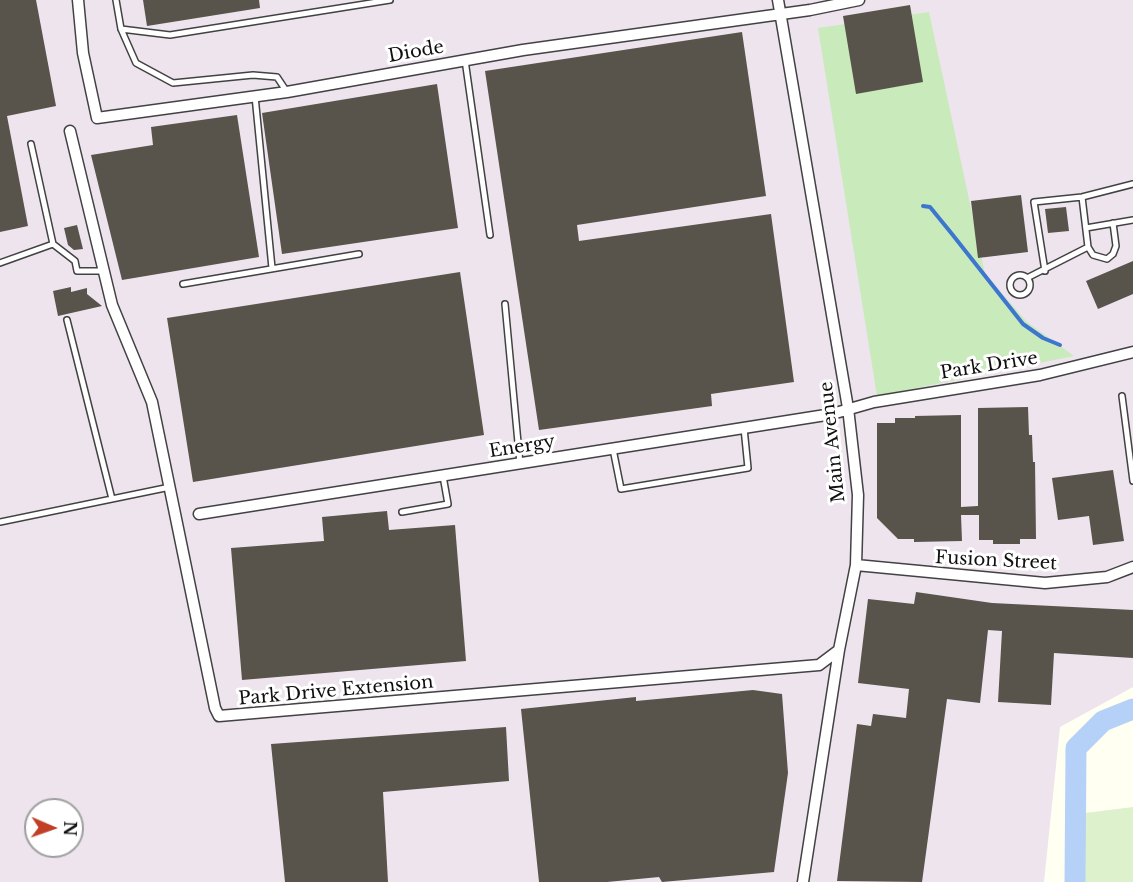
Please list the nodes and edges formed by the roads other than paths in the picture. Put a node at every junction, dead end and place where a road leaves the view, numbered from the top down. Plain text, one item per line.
1 (78, 0) edge
2 (116, 0) edge
3 (390, 0) edge
4 (778, 0) edge
5 (859, 0) edge
6 (846, 1) edge
7 (780, 14) junction
8 (121, 29) junction
9 (465, 60) junction
10 (287, 92) junction
11 (255, 96) junction
12 (70, 131) dead end
13 (31, 144) dead end
14 (1133, 184) edge
15 (1082, 197) junction
16 (1133, 220) edge
17 (1113, 223) junction
18 (1086, 228) junction
19 (490, 234) dead end
20 (53, 244) junction
21 (1088, 247) junction
22 (359, 254) dead end
23 (0, 263) edge
24 (272, 268) junction
25 (102, 271) junction
26 (1045, 271) junction
27 (1028, 278) dead end
28 (183, 284) dead end
29 (504, 304) dead end
30 (67, 320) dead end
31 (1133, 352) edge
32 (1122, 396) dead end
33 (848, 408) junction
34 (744, 428) junction
35 (613, 449) junction
36 (519, 464) junction
37 (443, 476) junction
38 (1133, 481) edge
39 (172, 487) junction
40 (112, 500) junction
41 (402, 512) dead end
42 (199, 514) dead end
43 (0, 522) edge
44 (856, 565) junction
45 (1133, 567) edge
46 (839, 650) junction
47 (802, 882) edge

1 - 11 street, Diode
2 - 8 lane
3 - 8 lane
4 - 7 street, Main Avenue
5 - 6 street, Diode
6 - 7 street, Diode
7 - 9 street, Diode
7 - 33 street, Main Avenue
8 - 10 lane
9 - 10 street, Diode
9 - 19 lane
10 - 11 street, Diode
11 - 24 lane
12 - 25 street, Park Drive Extension
13 - 20 lane
14 - 15 lane
15 - 18 lane
15 - 26 lane
16 - 17 lane
17 - 18 lane
17 - 21 lane
18 - 21 lane
20 - 23 lane
20 - 25 lane
21 - 26 lane
22 - 24 lane
24 - 28 lane
25 - 39 street, Park Drive Extension
26 - 27 lane
29 - 36 lane
30 - 40 lane
31 - 33 street, Park Drive
32 - 38 lane
33 - 34 street, Energy
33 - 44 street, Main Avenue
34 - 35 street, Energy
34 - 35 lane
35 - 36 street, Energy
36 - 37 street, Energy
37 - 41 lane
37 - 42 street, Energy
39 - 40 lane
39 - 46 street, Park Drive Extension
40 - 43 lane
44 - 45 street, Fusion Street
44 - 46 street, Main Avenue
46 - 47 street, Main Avenue

